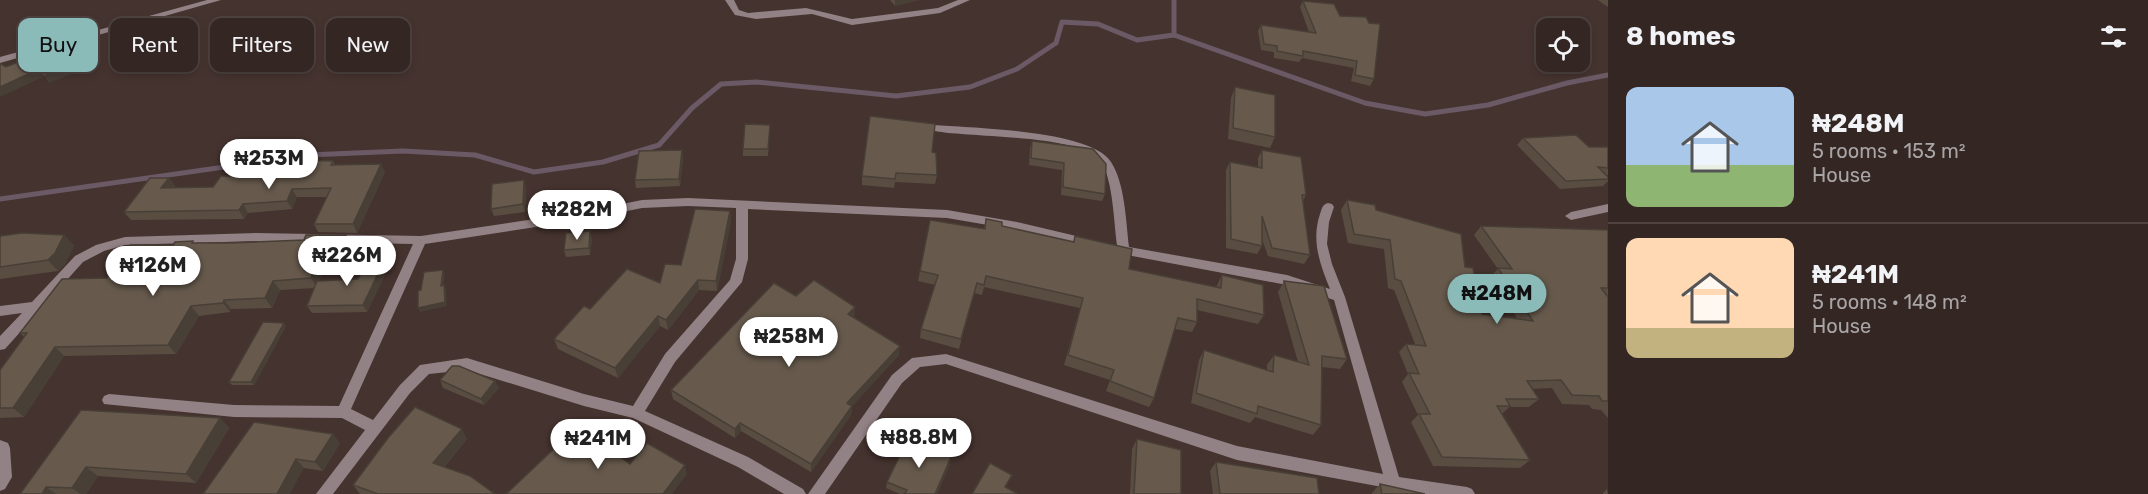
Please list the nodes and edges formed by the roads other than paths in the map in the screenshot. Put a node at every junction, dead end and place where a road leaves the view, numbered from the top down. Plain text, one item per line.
1 (217, 0) edge
2 (729, 0) edge
3 (966, 0) edge
4 (0, 60) edge
5 (934, 128) edge
6 (742, 204) junction
7 (1328, 207) dead end
8 (1608, 208) edge
9 (1571, 216) dead end
10 (421, 240) junction
11 (1124, 251) junction
12 (1339, 297) junction
13 (36, 306) junction
14 (0, 311) edge
15 (0, 345) edge
16 (109, 400) dead end
17 (343, 412) junction
18 (636, 413) junction
19 (375, 428) junction
20 (0, 446) edge
21 (1393, 483) junction
22 (0, 484) edge
23 (324, 494) edge
24 (798, 494) edge
25 (816, 494) edge
26 (1467, 494) edge

1 - 4 street
2 - 3 street
5 - 11 street
6 - 10 street
6 - 11 street
6 - 18 street
7 - 12 street
8 - 9 street
10 - 13 street
10 - 17 street
11 - 12 street
12 - 21 street
13 - 14 street
13 - 15 street
16 - 17 street
17 - 19 street
18 - 19 street
18 - 24 street
19 - 23 street
20 - 22 street
21 - 25 street
21 - 26 street

